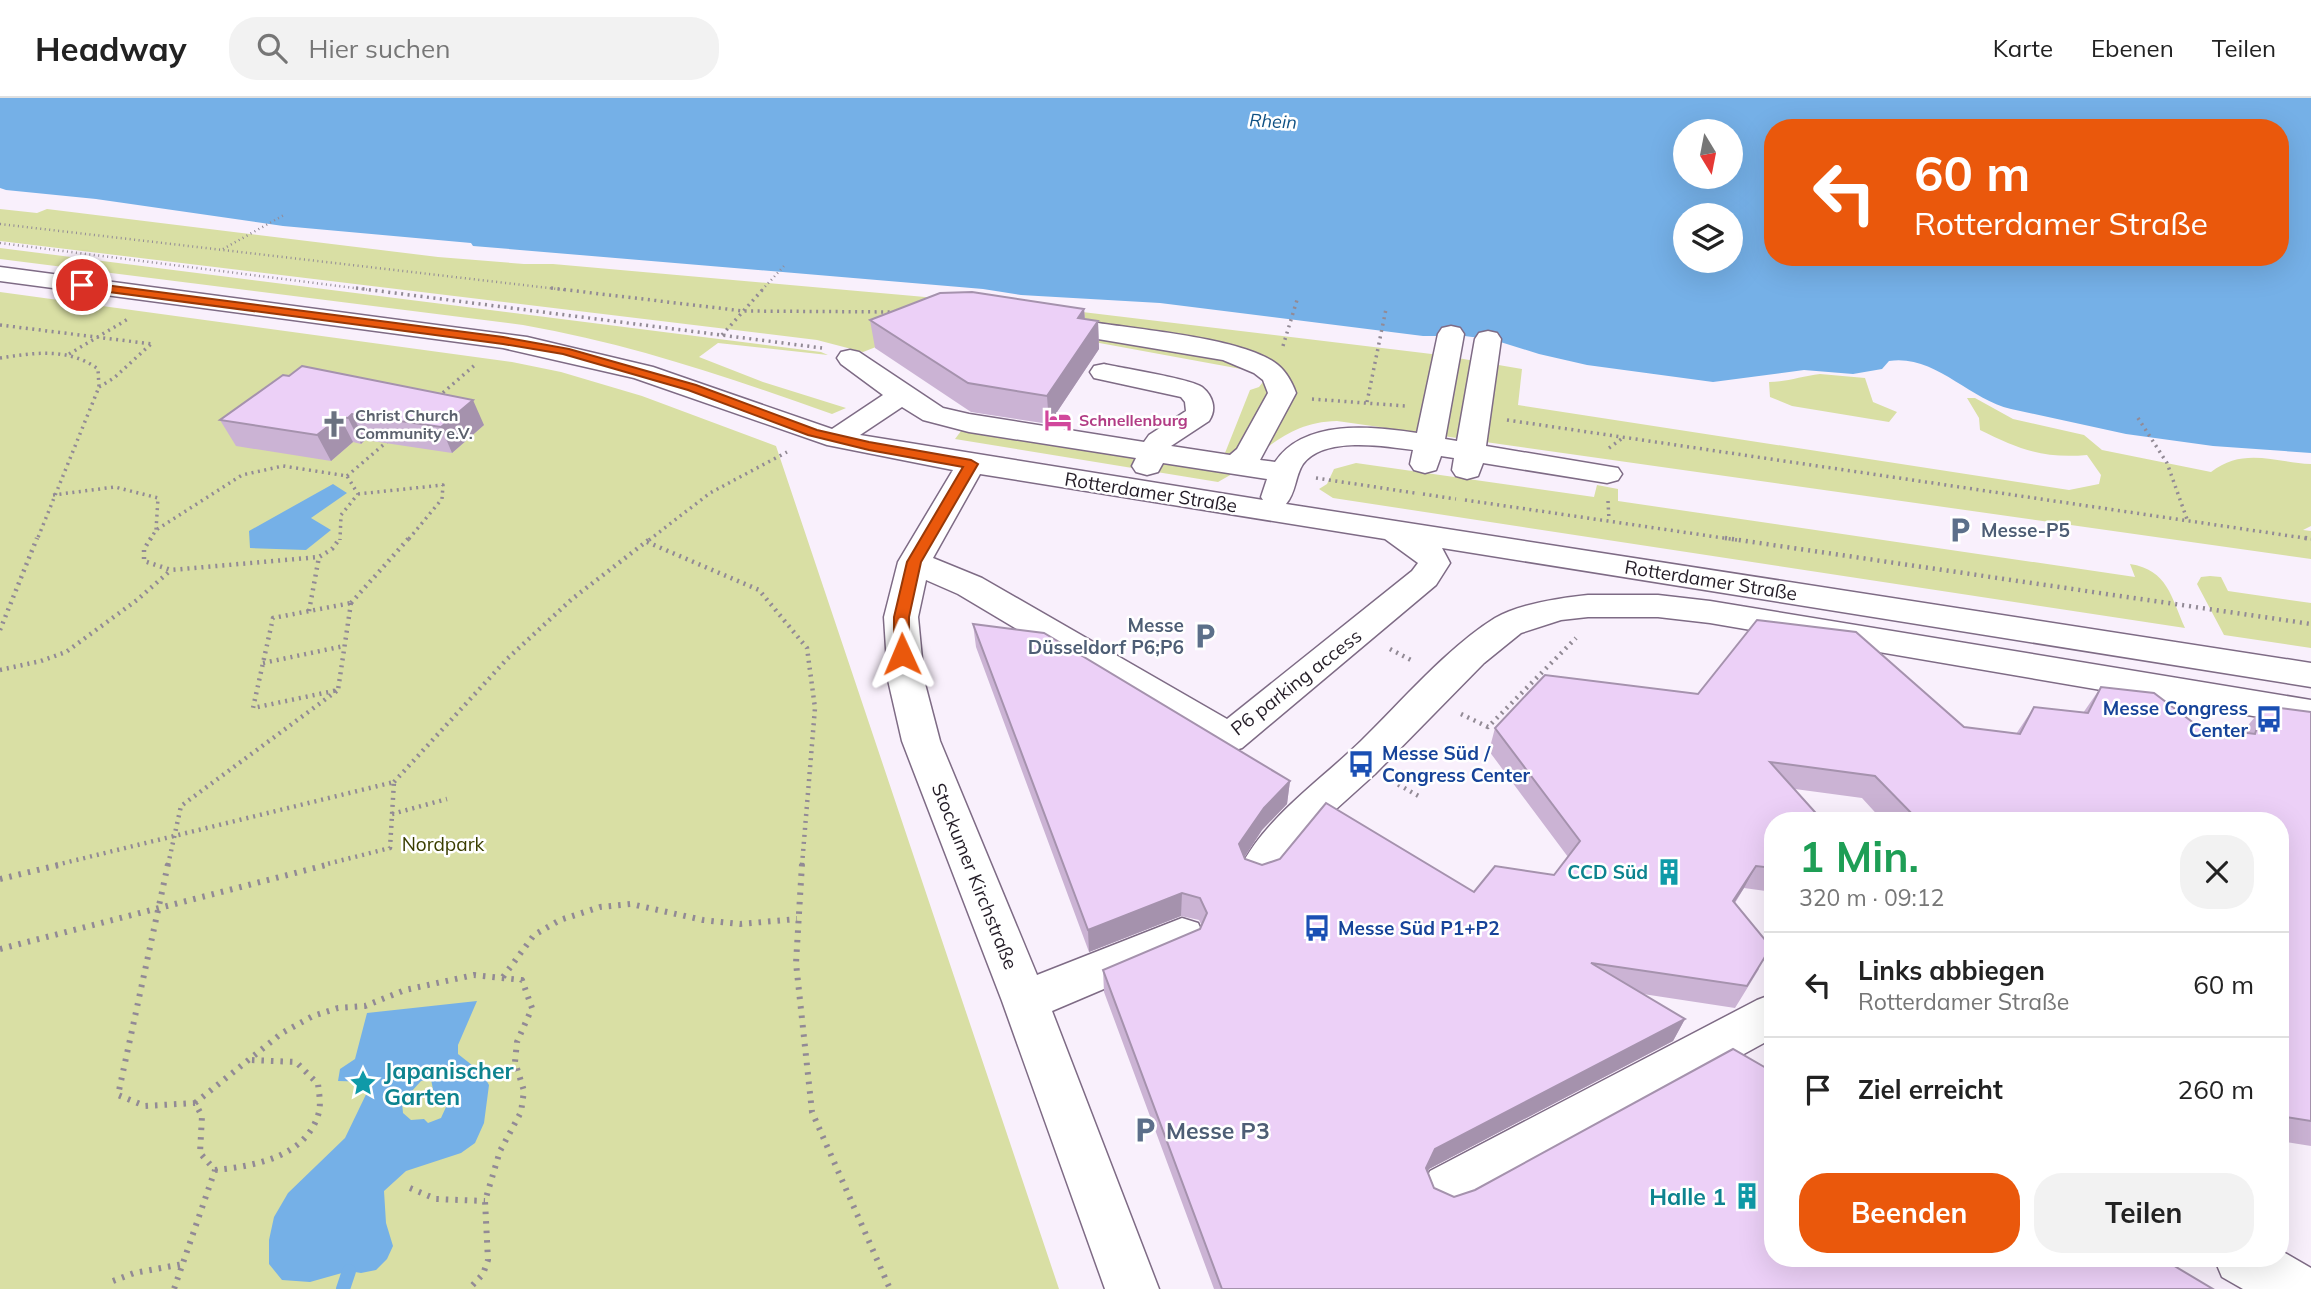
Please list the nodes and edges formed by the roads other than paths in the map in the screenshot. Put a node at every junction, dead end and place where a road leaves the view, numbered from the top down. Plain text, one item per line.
1 (0, 274) edge
2 (1098, 331) dead end
3 (1451, 334) dead end
4 (1488, 339) dead end
5 (850, 358) road end
6 (1104, 372) dead end
7 (902, 396) junction
8 (825, 436) junction
9 (1154, 451) junction
10 (1427, 455) junction
11 (1469, 461) junction
12 (971, 464) junction
13 (1238, 464) junction
14 (1284, 473) junction
15 (1607, 474) dead end
16 (1136, 489) junction
17 (1271, 511) junction
18 (1395, 531) junction
19 (914, 562) junction
20 (2303, 673) edge
21 (2311, 705) edge
22 (2311, 713) edge
23 (1261, 868) edge
24 (1182, 936) edge
25 (1025, 1001) junction
26 (1764, 1019) edge
27 (1448, 1189) dead end
28 (2257, 1267) edge
29 (1132, 1289) edge
30 (2295, 1289) edge

1 - 8 street, Rotterdamer Straße
2 - 13 street
3 - 10 street
4 - 11 street
5 - 7 street
6 - 9 lane
7 - 8 street
7 - 9 street
8 - 12 street, Rotterdamer Straße
9 - 13 street
9 - 16 lane
10 - 11 street
10 - 14 street
11 - 15 street
12 - 16 street, Rotterdamer Straße
12 - 19 street, Stockumer Kirchstraße
13 - 14 street
14 - 17 street
16 - 17 street, Rotterdamer Straße
17 - 18 street, Rotterdamer Straße
18 - 19 street, P6 parking access
18 - 20 street, Rotterdamer Straße
19 - 25 street, Stockumer Kirchstraße
20 - 21 street
22 - 23 street
24 - 25 street
25 - 29 street, Stockumer Kirchstraße
26 - 27 street
28 - 30 street

